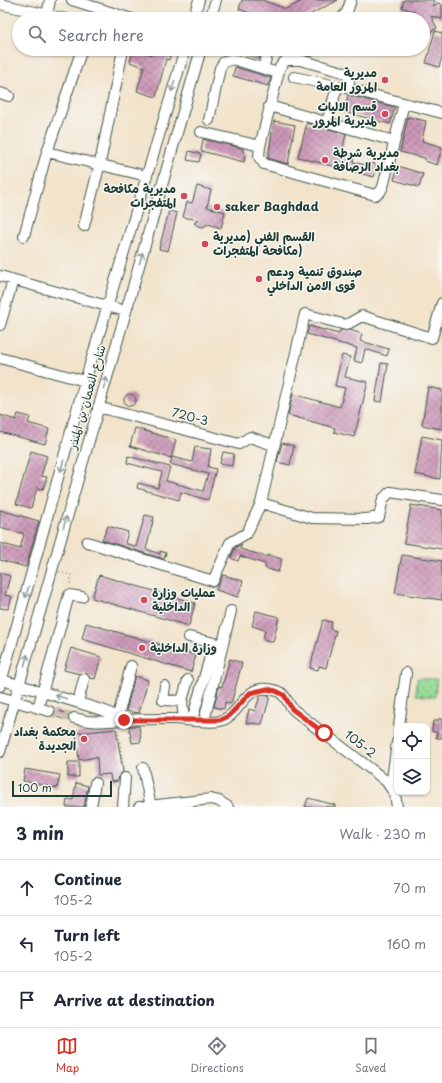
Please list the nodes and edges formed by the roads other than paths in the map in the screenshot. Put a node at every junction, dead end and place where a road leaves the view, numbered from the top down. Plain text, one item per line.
1 (50, 0) edge
2 (72, 0) edge
3 (198, 0) edge
4 (216, 0) edge
5 (351, 0) edge
6 (0, 4) edge
7 (33, 12) edge
8 (47, 12) edge
9 (110, 12) edge
10 (195, 12) edge
11 (212, 12) edge
12 (347, 12) edge
13 (80, 56) edge
14 (122, 56) edge
15 (182, 56) edge
16 (199, 56) edge
17 (267, 56) edge
18 (263, 68) junction
19 (278, 73) junction
20 (294, 77) dead end
21 (341, 88) junction
22 (404, 103) junction
23 (269, 106) junction
24 (442, 113) edge
25 (209, 120) dead end
26 (327, 122) junction
27 (160, 132) junction
28 (201, 132) dead end
29 (175, 138) junction
30 (394, 141) junction
31 (260, 146) junction
32 (47, 152) junction
33 (100, 163) junction
34 (147, 176) junction
35 (84, 226) dead end
36 (24, 236) dead end
37 (0, 276) edge
38 (13, 280) junction
39 (442, 303) edge
40 (109, 306) junction
41 (125, 311) junction
42 (0, 325) edge
43 (436, 336) edge
44 (0, 358) edge
45 (85, 381) junction
46 (98, 407) junction
47 (273, 445) junction
48 (442, 500) edge
49 (261, 503) junction
50 (87, 542) dead end
51 (39, 548) junction
52 (55, 555) junction
53 (82, 597) dead end
54 (231, 611) dead end
55 (189, 637) dead end
56 (218, 644) junction
57 (131, 666) dead end
58 (406, 673) dead end
59 (84, 679) dead end
60 (188, 680) dead end
61 (1, 683) edge
62 (19, 685) junction
63 (165, 686) dead end
64 (38, 690) junction
65 (0, 697) edge
66 (15, 701) junction
67 (78, 702) junction
68 (182, 702) junction
69 (34, 706) junction
70 (98, 709) junction
71 (49, 711) tunnel mouth
72 (74, 718) tunnel mouth
73 (119, 719) junction
74 (188, 720) junction
75 (204, 720) junction
76 (95, 722) junction
77 (399, 723) edge
78 (0, 752) edge
79 (395, 759) edge
80 (143, 768) dead end
81 (126, 778) road end
82 (96, 783) dead end
83 (391, 787) junction
84 (151, 806) edge
85 (90, 807) edge
86 (123, 807) edge
87 (139, 807) edge
88 (228, 807) edge
89 (397, 807) edge

1 - 8 street
2 - 9 street
3 - 10 street
4 - 11 street
5 - 12 street
6 - 7 street
13 - 32 street
14 - 33 street
15 -> 27 street, شارع النعمان بن المنذر
16 - 29 street, شارع النعمان بن المنذر
17 - 18 street
18 - 19 street
18 - 25 street
19 - 21 street
19 - 23 street
20 - 21 street
21 - 22 street
21 - 26 street
22 - 24 street
22 - 30 street
23 - 26 street
23 - 31 street
26 - 30 street
27 - 29 street
27 - 34 street, شارع النعمان بن المنذر
28 - 31 street
41 -> 29 street, شارع النعمان بن المنذر
30 - 31 street
32 - 33 street
32 - 36 street
33 - 34 street
33 - 35 street
34 - 40 street, شارع النعمان بن المنذر
37 - 38 street
38 - 40 street
38 - 42 street
39 - 43 street
40 - 41 street
40 - 45 street, شارع النعمان بن المنذر
46 -> 41 street, شارع النعمان بن المنذر
43 - 47 street
44 - 45 street
45 -> 51 street, شارع النعمان بن المنذر
46 - 47 street, 720-3
52 -> 46 street, شارع النعمان بن المنذر
47 - 49 street
48 - 49 street
49 - 50 street
51 - 52 street
51 -> 61 street, شارع النعمان بن المنذر
62 -> 52 street, شارع النعمان بن المنذر
53 - 64 street
54 - 56 street
55 - 56 street
56 - 74 street
56 - 75 street
57 - 73 street
58 - 77 street
59 - 67 street
60 - 68 street
61 - 62 street, 105-2
62 - 64 street, 105-2
62 - 66 street, شارع النعمان بن المنذر
63 - 68 street
67 -> 64 street, 105-2
64 - 69 street
65 - 66 street
66 - 69 street
66 - 78 street, شارع النعمان بن المنذر
67 - 70 street, 105-2
68 - 74 street
69 - 71 street
70 - 73 street, 105-2
70 - 76 street
72 - 76 street, 105-2
73 - 74 street, 105-2
73 - 76 street, 105-2
74 - 75 street, 105-2
75 - 83 street, 105-2
79 - 83 street
80 - 84 street
81 - 86 street
82 - 85 street
83 - 89 street
84 - 87 street
84 - 88 street

